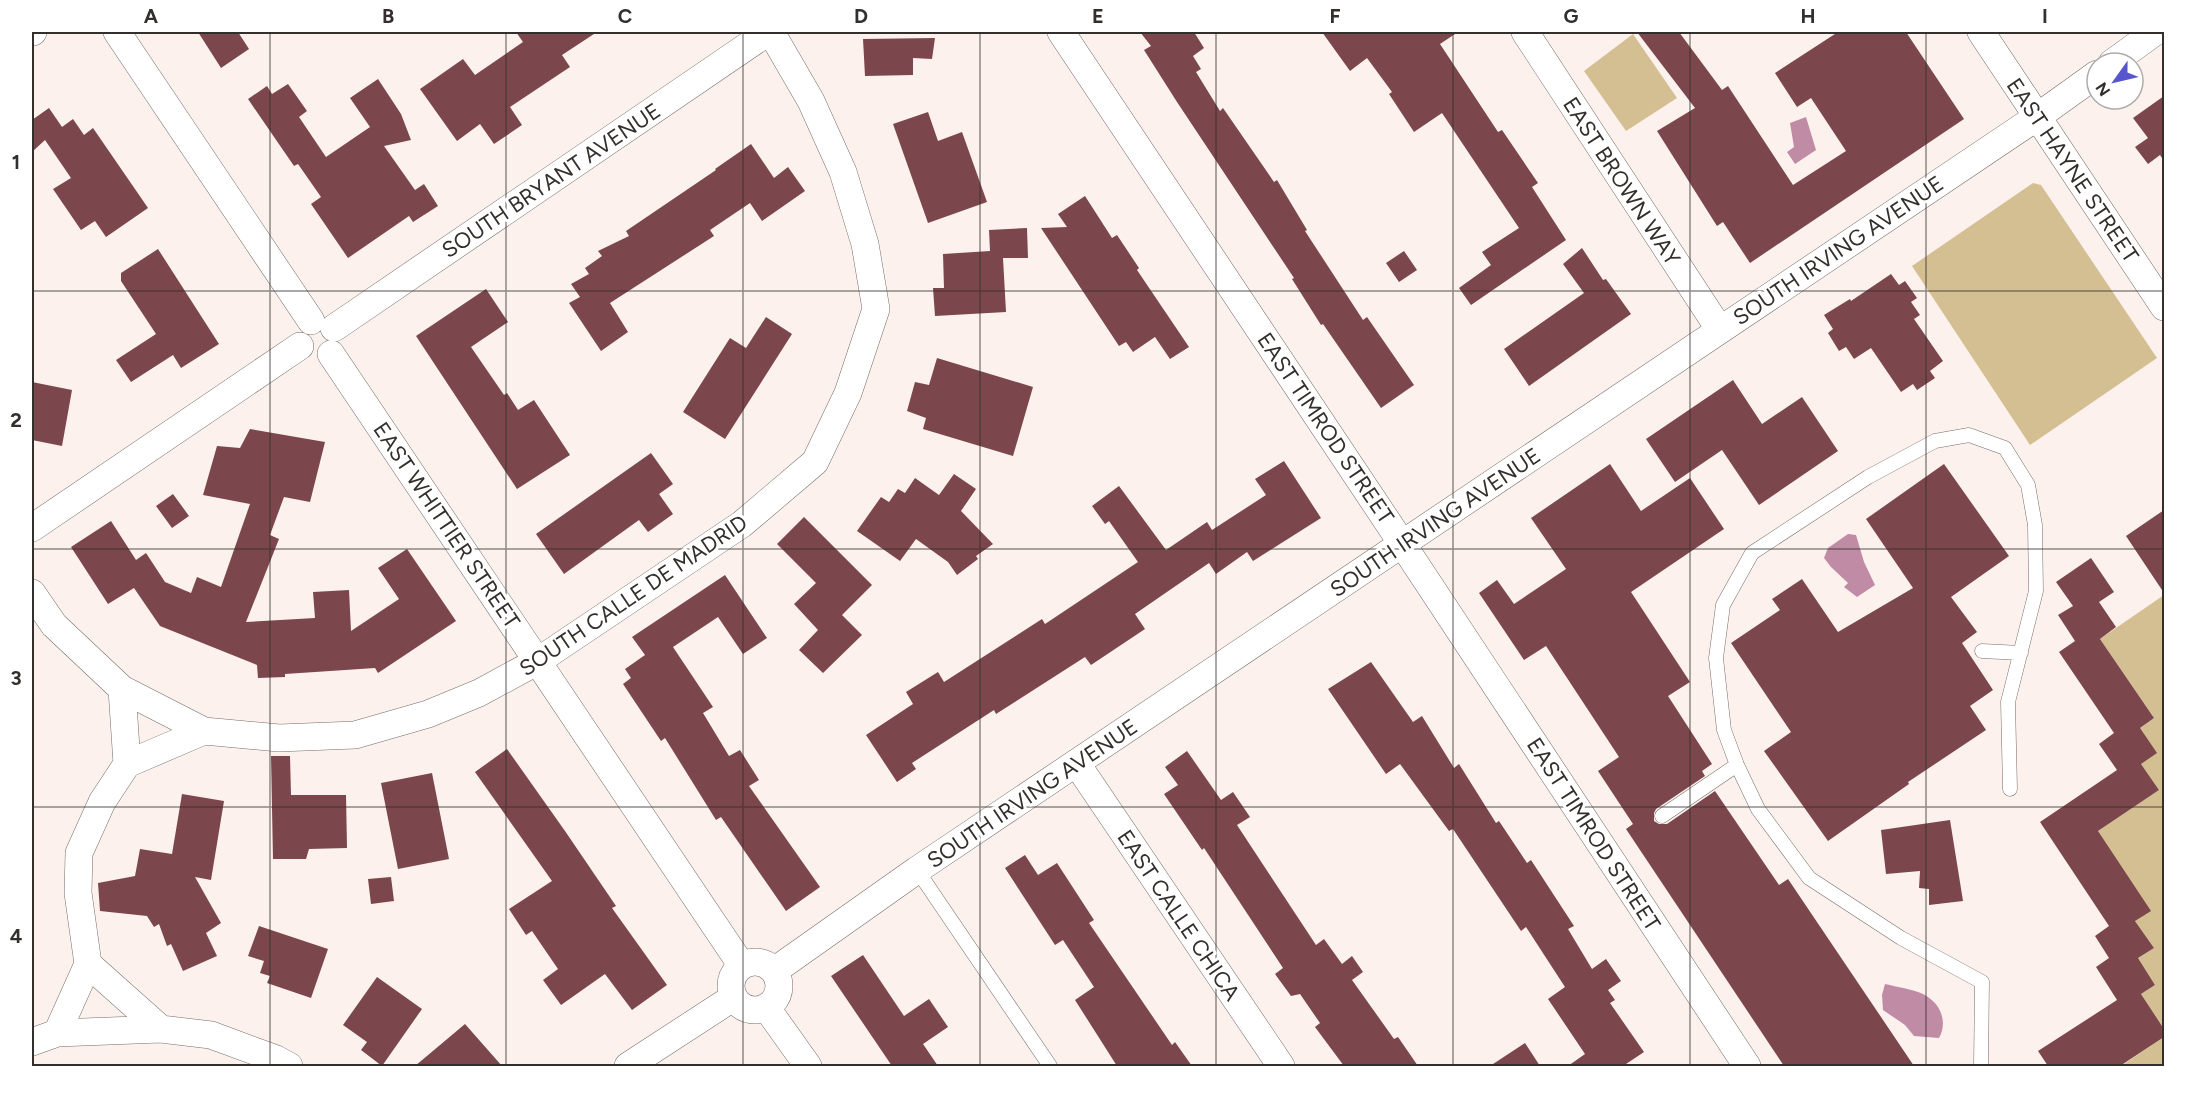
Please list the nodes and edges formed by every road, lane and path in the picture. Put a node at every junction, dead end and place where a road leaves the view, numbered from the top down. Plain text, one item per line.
1 (117, 32) edge
2 (769, 32) edge
3 (1061, 32) edge
4 (1525, 32) edge
5 (1981, 32) edge
6 (2155, 32) edge
7 (2129, 51) edge
8 (2085, 83) edge
9 (2037, 117) junction
10 (2164, 308) edge
11 (323, 325) junction
12 (1720, 330) junction
13 (300, 346) junction
14 (331, 354) junction
15 (32, 528) edge
16 (1403, 545) junction
17 (32, 592) edge
18 (1982, 651) dead end
19 (2020, 653) junction
20 (538, 661) junction
21 (122, 689) junction
22 (204, 731) junction
23 (127, 764) junction
24 (1077, 764) junction
25 (1737, 765) junction
26 (2010, 789) dead end
27 (1662, 816) dead end
28 (917, 870) junction
29 (88, 964) junction
30 (742, 966) junction
31 (774, 971) junction
32 (734, 997) junction
33 (766, 1007) junction
34 (161, 1029) junction
35 (57, 1033) junction
36 (32, 1042) edge
37 (289, 1066) edge
38 (628, 1066) edge
39 (808, 1066) edge
40 (1050, 1066) edge
41 (1281, 1066) edge
42 (1747, 1066) edge
43 (1981, 1066) edge

1 - 11 street
2 - 11 street, SOUTH BRYANT AVENUE
2 - 20 street, SOUTH CALLE DE MADRID
3 - 16 street, EAST TIMROD STREET
4 - 12 street, EAST BROWN WAY
5 - 9 street, EAST HAYNE STREET
6 - 7 street
8 - 9 street, SOUTH IRVING AVENUE
9 - 10 street, EAST HAYNE STREET
9 - 12 street, SOUTH IRVING AVENUE
11 - 13 street
11 - 14 street
12 - 16 street, SOUTH IRVING AVENUE
13 - 14 street
13 - 15 street
14 - 20 street, EAST WHITTIER STREET
16 - 24 street, SOUTH IRVING AVENUE
16 - 42 street, EAST TIMROD STREET
17 - 21 street, SOUTH CALLE DE MADRID
18 - 19 lane
19 - 25 lane
19 - 26 lane
20 - 22 street, SOUTH CALLE DE MADRID
20 - 30 street, EAST WHITTIER STREET
21 - 22 street, SOUTH CALLE DE MADRID
21 - 23 street
22 - 23 street
23 - 29 street
24 - 28 street, SOUTH IRVING AVENUE
24 - 41 street, EAST CALLE CHICA
25 - 27 lane
25 - 43 lane
28 - 31 street, SOUTH IRVING AVENUE
28 - 40 lane
29 - 34 street
29 - 35 street
30 - 31 street
30 - 32 street
31 - 33 street
32 - 33 street
32 - 38 street
33 - 39 street
34 - 35 street
34 - 37 street
35 - 36 street

